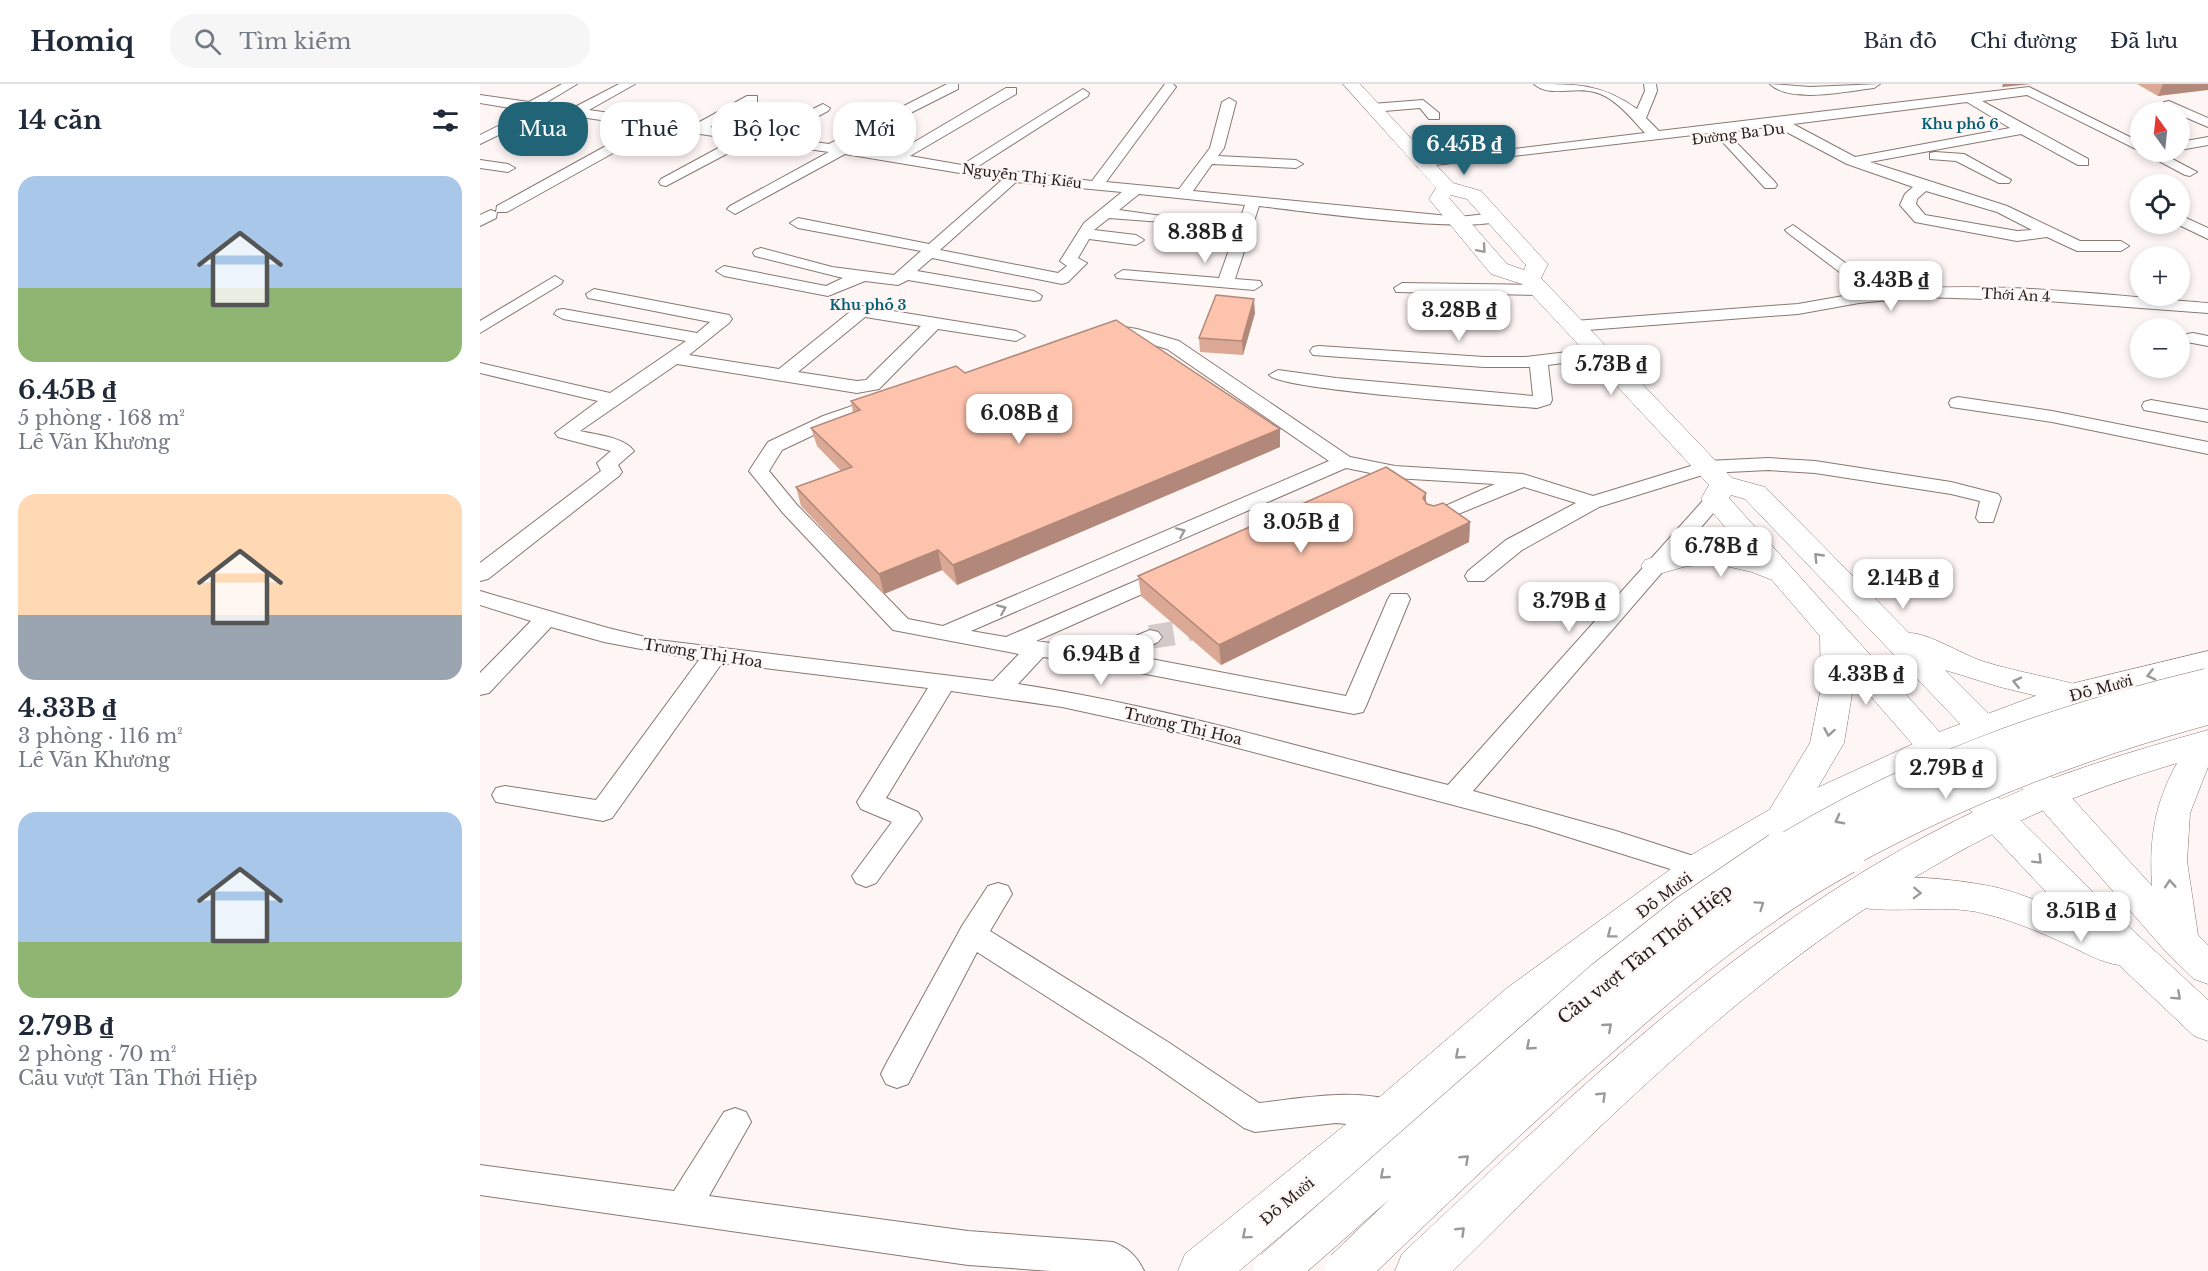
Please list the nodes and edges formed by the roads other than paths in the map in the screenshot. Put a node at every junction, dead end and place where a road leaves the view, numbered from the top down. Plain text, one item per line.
1 (572, 84) edge
2 (629, 84) edge
3 (1350, 84) edge
4 (1540, 84) edge
5 (1650, 84) edge
6 (1776, 84) edge
7 (1874, 84) edge
8 (953, 86) dead end
9 (1170, 87) dead end
10 (1954, 89) dead end
11 (1011, 91) dead end
12 (1083, 93) dead end
13 (480, 99) edge
14 (752, 99) dead end
15 (1973, 100) junction
16 (499, 102) edge
17 (545, 102) edge
18 (1229, 102) dead end
19 (588, 106) edge
20 (916, 106) edge
21 (1372, 108) junction
22 (2190, 115) edge
23 (1639, 119) junction
24 (1775, 121) junction
25 (1385, 122) junction
26 (2208, 123) edge
27 (700, 127) edge
28 (1791, 128) junction
29 (498, 130) edge
30 (2023, 130) junction
31 (1655, 135) junction
32 (1724, 135) junction
33 (1540, 137) dead end
34 (480, 140) edge
35 (2208, 141) edge
36 (2130, 142) edge
37 (2190, 144) edge
38 (1552, 148) junction
39 (833, 151) edge
40 (600, 155) edge
41 (713, 156) edge
42 (884, 156) edge
43 (1501, 156) junction
44 (897, 158) junction
45 (1208, 160) junction
46 (2083, 162) dead end
47 (2170, 162) edge
48 (480, 164) edge
49 (1296, 164) dead end
50 (1423, 164) junction
51 (1860, 164) junction
52 (1242, 167) dead end
53 (508, 168) dead end
54 (966, 168) junction
55 (2190, 172) dead end
56 (1013, 177) junction
57 (2004, 180) dead end
58 (666, 182) dead end
59 (1095, 185) junction
60 (1770, 185) dead end
61 (1924, 186) junction
62 (1446, 187) junction
63 (1136, 189) junction
64 (1183, 194) junction
65 (1204, 197) junction
66 (1253, 202) junction
67 (735, 209) dead end
68 (1105, 213) junction
69 (491, 214) edge
70 (1495, 218) junction
71 (2208, 218) edge
72 (1157, 219) dead end
73 (1459, 222) junction
74 (798, 224) dead end
75 (1793, 230) dead end
76 (2050, 232) junction
77 (1083, 233) junction
78 (2208, 234) edge
79 (1136, 240) dead end
80 (2121, 246) dead end
81 (931, 251) junction
82 (761, 252) dead end
83 (724, 271) dead end
84 (904, 274) junction
85 (1123, 274) dead end
86 (863, 276) junction
87 (555, 281) dead end
88 (1225, 283) junction
89 (1535, 284) junction
90 (1254, 285) dead end
91 (1402, 288) dead end
92 (594, 294) dead end
93 (1034, 296) dead end
94 (1881, 296) junction
95 (2208, 308) edge
96 (563, 314) dead end
97 (934, 323) junction
98 (1574, 326) junction
99 (480, 328) edge
100 (1084, 336) edge
101 (701, 339) junction
102 (1023, 347) dead end
103 (1319, 351) dead end
104 (1600, 353) junction
105 (672, 358) junction
106 (1538, 361) junction
107 (480, 369) edge
108 (783, 375) junction
109 (1278, 375) dead end
110 (909, 393) edge
111 (612, 399) junction
112 (1958, 403) dead end
113 (2151, 406) dead end
114 (2208, 416) edge
115 (2208, 447) edge
116 (1344, 462) junction
117 (1395, 472) junction
118 (1523, 480) junction
119 (1715, 484) junction
120 (1362, 487) edge
121 (1586, 506) junction
122 (1434, 519) edge
123 (1986, 519) dead end
124 (1191, 563) edge
125 (1655, 566) junction
126 (480, 574) edge
127 (1476, 576) dead end
128 (1788, 578) junction
129 (480, 598) edge
130 (1399, 599) dead end
131 (547, 618) junction
132 (1887, 629) junction
133 (948, 632) junction
134 (1835, 632) junction
135 (1150, 637) tunnel mouth
136 (1008, 645) junction
137 (1038, 649) junction
138 (715, 656) junction
139 (1104, 658) junction
140 (2208, 662) edge
141 (943, 684) junction
142 (2208, 685) edge
143 (480, 687) edge
144 (998, 690) junction
145 (2062, 699) junction
146 (2208, 708) edge
147 (1984, 727) junction
148 (2208, 742) edge
149 (1934, 747) junction
150 (2121, 768) junction
151 (1867, 777) junction
152 (1455, 794) junction
153 (505, 795) dead end
154 (2049, 795) junction
155 (1997, 818) junction
156 (1782, 819) junction
157 (1943, 846) junction
158 (1699, 868) junction
159 (866, 876) dead end
160 (998, 894) dead end
161 (1858, 894) junction
162 (972, 934) junction
163 (2180, 942) junction
164 (2134, 957) junction
165 (2208, 968) edge
166 (2208, 1024) edge
167 (897, 1074) dead end
168 (1392, 1114) junction
169 (735, 1122) dead end
170 (480, 1180) edge
171 (682, 1209) junction
172 (1126, 1271) edge
173 (1202, 1271) edge
174 (1275, 1271) edge
175 (1346, 1271) edge
176 (1419, 1271) edge

1 - 17 street
2 - 19 street
3 - 21 main road
4 - 23 street
5 - 23 street
6 - 7 street
8 - 20 street
9 - 59 street
10 - 15 street
11 - 44 street
12 - 54 street
13 - 16 street, Nguyễn Thị Kiểu
14 - 27 street
15 - 24 street, Đường Ba Du
15 - 28 street, Đường Ba Du
15 - 30 street
15 - 36 street, Đường Ba Du
18 - 45 street
21 - 25 main road
21 - 25 street
22 - 26 street
23 - 31 street
24 - 28 street
24 - 31 street, Đường Ba Du
25 - 50 main road
28 - 32 street, Đường Ba Du
28 - 51 street
29 - 34 street
30 - 46 street
30 - 51 street
31 - 38 street, Đường Ba Du
32 - 43 street, Đường Ba Du
32 - 60 street
33 - 38 street
35 - 37 street
38 - 43 street, Đường Ba Du
39 - 67 street
40 - 69 street
41 - 58 street
42 - 44 street, Nguyễn Thị Kiểu
43 - 50 street, Đường Ba Du
44 - 54 street, Nguyễn Thị Kiểu
45 - 49 street
45 - 64 street
47 - 55 street
48 - 53 street
50 - 62 main road
51 - 57 street
51 - 61 street
52 - 65 street
54 - 56 street, Nguyễn Thị Kiểu
56 - 59 street, Nguyễn Thị Kiểu
56 - 81 street
59 - 63 street, Nguyễn Thị Kiểu
61 - 76 street
61 - 76 street
62 - 70 main road
62 - 73 main road
63 - 64 street, Nguyễn Thị Kiểu
63 - 68 street
64 - 65 street, Nguyễn Thị Kiểu
65 - 66 street, Nguyễn Thị Kiểu
66 - 73 street, Nguyễn Thị Kiểu
66 - 88 street
68 - 72 street
68 - 77 street
70 - 73 street, Nguyễn Thị Kiểu
70 - 89 main road
71 - 78 street
73 -> 89 main road
74 - 81 street
75 - 94 street
76 - 80 street
77 - 79 street
77 - 81 street
81 - 84 street
82 - 86 street
83 - 86 street
84 - 86 street
84 - 93 street
85 - 88 street
87 - 99 street
88 - 90 street
89 - 91 street
89 - 98 main road
92 - 101 street
94 - 95 street, Thới An 4
94 - 98 street, Thới An 4
96 - 101 street
97 - 102 street
97 - 108 street
97 - 108 street
98 - 104 main road
100 - 116 street
101 - 105 street
103 - 106 street
104 - 106 street
104 - 119 main road
105 - 108 street
105 - 111 street
106 - 109 street
107 - 111 street
110 - 133 street
111 - 126 street
112 - 115 street
113 - 114 street
116 - 117 street
133 -> 116 street
117 - 118 street
117 - 120 street
118 - 121 street
118 - 122 street
119 - 121 street
119 - 123 street
119 - 125 street
119 - 128 main road
132 -> 119 main road
121 - 127 street
124 - 136 street
125 - 128 main road
125 - 152 street
128 - 134 main road
129 - 131 street, Trương Thị Hoa
130 - 139 street
131 - 138 street, Trương Thị Hoa
131 - 143 street
145 -> 132 main road
132 - 147 main road
133 - 136 street
134 - 149 main road
134 -> 156 main road
135 - 139 street
136 - 137 street
137 - 139 street
137 - 144 street
138 - 141 street, Trương Thị Hoa
138 - 153 street
140 -> 145 highway, Đỗ Mười
141 - 144 street, Trương Thị Hoa
141 - 159 street
142 -> 174 highway, Cầu vượt Tân Thới Hiệp, bridge
144 - 152 street, Trương Thị Hoa
145 - 147 highway, Đỗ Mười
145 - 150 highway
175 -> 146 highway, Cầu vượt Tân Thới Hiệp, bridge
147 - 149 highway, Đỗ Mười
147 - 154 main road
148 - 150 highway
163 -> 148 main road
149 - 151 highway, Đỗ Mười
149 - 155 main road
150 - 154 highway
151 - 156 highway, Đỗ Mười
151 - 157 highway
152 - 158 street, Trương Thị Hoa
154 - 155 highway
154 - 163 main road
155 - 157 highway
155 -> 164 main road
156 - 158 highway, Đỗ Mười
157 - 161 highway
158 -> 168 highway, Đỗ Mười
160 - 162 street
161 -> 164 main road
176 -> 161 highway
162 - 167 street
162 - 168 street
163 - 165 main road
164 -> 166 main road
168 -> 173 highway, Đỗ Mười
169 - 171 street
170 - 171 street
171 - 172 street

